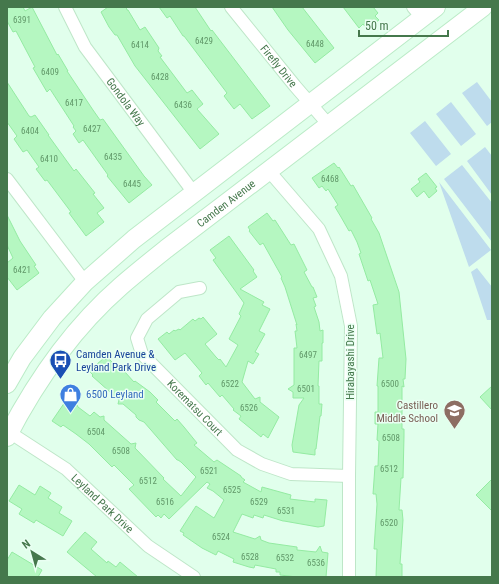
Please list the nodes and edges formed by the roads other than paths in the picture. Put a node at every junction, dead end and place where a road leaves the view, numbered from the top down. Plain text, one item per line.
1 (65, 7) edge
2 (232, 7) edge
3 (436, 7) edge
4 (483, 7) edge
5 (417, 13) edge
6 (310, 104) junction
7 (328, 124) junction
8 (269, 171) junction
9 (7, 179) edge
10 (194, 193) junction
11 (85, 282) junction
12 (200, 288) dead end
13 (22, 358) junction
14 (7, 369) edge
15 (7, 384) edge
16 (8, 434) edge
17 (349, 476) junction
18 (194, 577) edge
19 (349, 577) edge

1 - 10 street, Gondola Way
2 - 6 street, Firefly Drive
3 - 5 main road
4 - 7 main road, Camden Avenue
5 - 6 main road
6 - 7 street, Firefly Drive
6 - 10 main road
7 - 8 main road, Camden Avenue
8 - 16 main road, Camden Avenue
8 - 17 street, Hirabayashi Drive
9 - 11 street
10 - 11 main road
11 - 13 main road
12 - 17 street, Korematsu Court
13 - 14 main road
13 - 15 main road
16 - 18 street, Leyland Park Drive
17 - 19 street, Hirabayashi Drive

